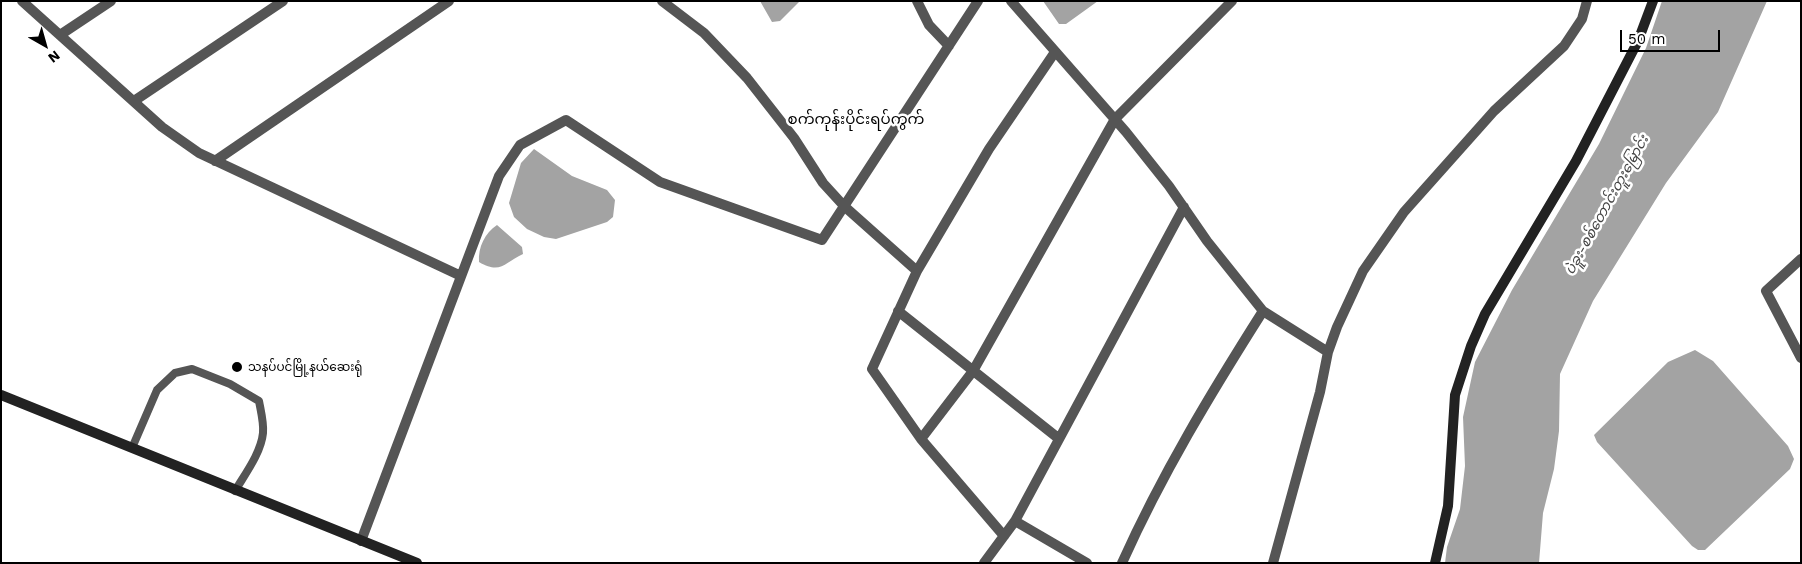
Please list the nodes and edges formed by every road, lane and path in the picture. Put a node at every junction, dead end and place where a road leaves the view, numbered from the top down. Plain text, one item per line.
1 (22, 1) edge
2 (111, 1) edge
3 (283, 1) edge
4 (448, 1) edge
5 (662, 1) edge
6 (917, 1) edge
7 (978, 1) edge
8 (1011, 1) edge
9 (1232, 1) edge
10 (1587, 1) edge
11 (1653, 1) edge
12 (60, 35) junction
13 (949, 46) junction
14 (1054, 52) junction
15 (134, 101) junction
16 (1115, 119) junction
17 (214, 161) junction
18 (844, 206) junction
19 (1184, 207) junction
20 (1801, 259) edge
21 (917, 270) junction
22 (461, 276) junction
23 (898, 311) junction
24 (1263, 311) junction
25 (1328, 352) junction
26 (1801, 358) edge
27 (973, 371) junction
28 (1, 395) edge
29 (1058, 438) junction
30 (921, 439) junction
31 (132, 448) junction
32 (235, 491) junction
33 (1015, 521) junction
34 (1004, 536) junction
35 (361, 541) junction
36 (418, 563) edge
37 (984, 563) edge
38 (1087, 563) edge
39 (1122, 563) edge
40 (1273, 563) edge
41 (1435, 563) edge

1 - 12 street
2 - 12 street
3 - 15 street
4 - 17 street
5 - 18 street
6 - 13 street
7 - 13 street
8 - 14 street
9 - 16 street
10 - 25 street
11 - 41 street
12 - 15 street
13 - 18 street
14 - 16 street
14 - 21 street
15 - 17 street
16 - 19 street
16 - 27 street
17 - 22 street
18 - 21 street
18 - 22 street
19 - 24 street
19 - 29 street
20 - 26 street
21 - 23 street
22 - 35 street
23 - 27 street
23 - 30 street
24 - 25 street
24 - 39 street
25 - 40 street
27 - 29 street
27 - 30 street
28 - 31 street
29 - 33 street
30 - 34 street
31 - 32 street
31 - 32 lane
32 - 35 street
33 - 34 street
33 - 38 street
34 - 37 street
35 - 36 street

